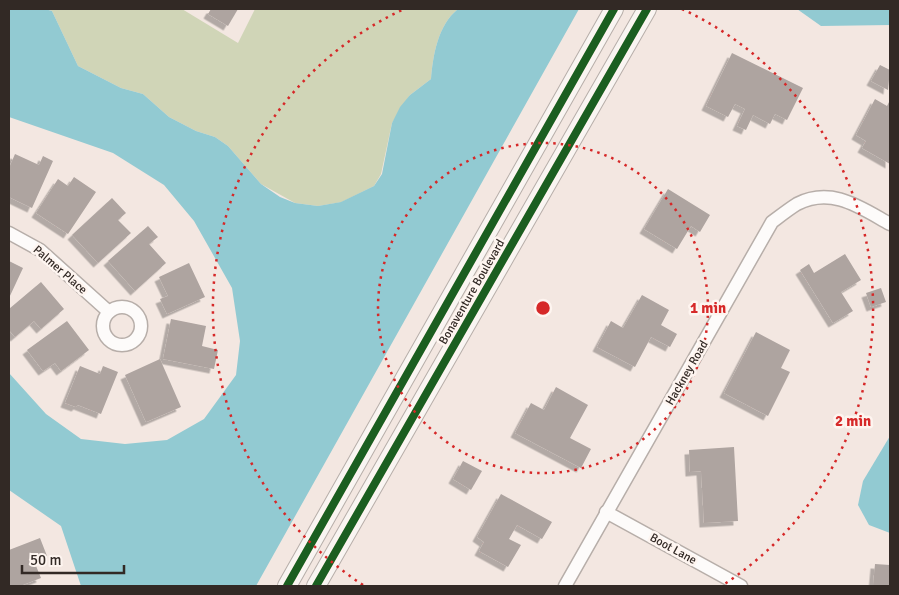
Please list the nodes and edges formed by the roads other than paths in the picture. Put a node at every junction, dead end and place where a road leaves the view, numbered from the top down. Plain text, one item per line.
1 (614, 9) edge
2 (647, 9) edge
3 (890, 224) edge
4 (9, 233) edge
5 (108, 312) dead end
6 (606, 512) junction
7 (287, 586) edge
8 (316, 586) edge
9 (565, 586) edge
10 (740, 586) edge

1 - 7 main road, Bonaventure Boulevard
2 - 8 main road, Bonaventure Boulevard
3 - 6 street, Hackney Road
4 - 5 street, Palmer Place
6 - 9 street, Hackney Road
6 - 10 street, Boot Lane

